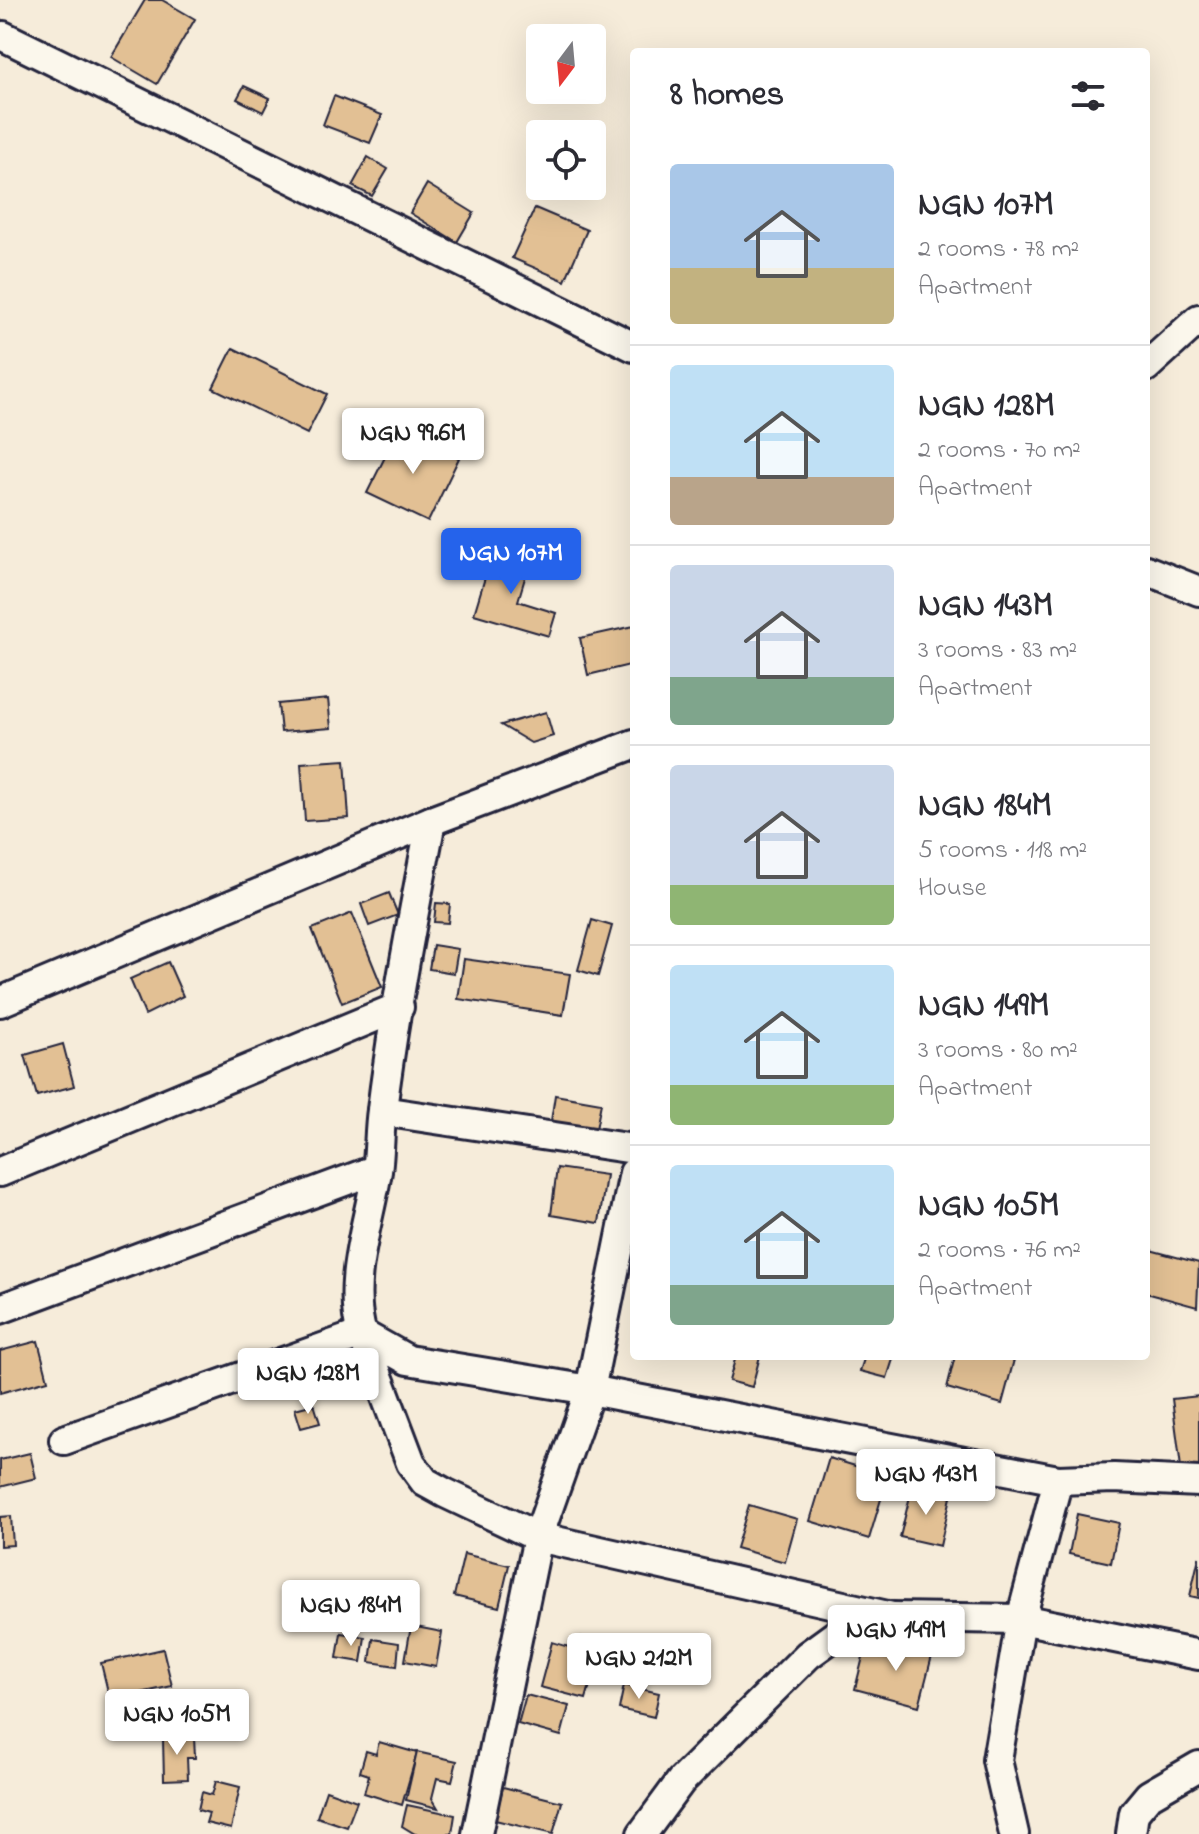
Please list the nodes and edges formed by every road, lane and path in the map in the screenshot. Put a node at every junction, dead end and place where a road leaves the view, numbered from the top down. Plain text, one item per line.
1 (3, 36) dead end
2 (1199, 319) edge
3 (630, 345) edge
4 (1150, 363) edge
5 (1150, 572) edge
6 (1199, 591) edge
7 (630, 746) edge
8 (431, 821) junction
9 (0, 1002) edge
10 (399, 1007) junction
11 (382, 1111) junction
12 (630, 1148) edge
13 (377, 1169) junction
14 (0, 1172) edge
15 (630, 1193) edge
16 (0, 1309) edge
17 (362, 1334) junction
18 (590, 1390) junction
19 (64, 1440) dead end
20 (1058, 1480) junction
21 (1199, 1482) edge
22 (538, 1537) junction
23 (892, 1617) junction
24 (1021, 1619) junction
25 (1199, 1655) edge
26 (1199, 1766) edge
27 (477, 1834) edge
28 (642, 1834) edge
29 (1014, 1834) edge
30 (1131, 1834) edge

1 - 3 street
2 - 4 street
5 - 6 street
7 - 8 street
8 - 9 street
8 - 10 street
10 - 11 street
10 - 14 street
11 - 12 street
11 - 13 street
13 - 16 street
13 - 17 street
15 - 18 street
17 - 18 street
17 - 19 street
17 - 22 street
18 - 20 street
18 - 22 street
20 - 21 street
20 - 24 street
22 - 23 street
22 - 27 street
23 - 24 street
23 - 28 street
24 - 25 street
24 - 29 street
26 - 30 street

